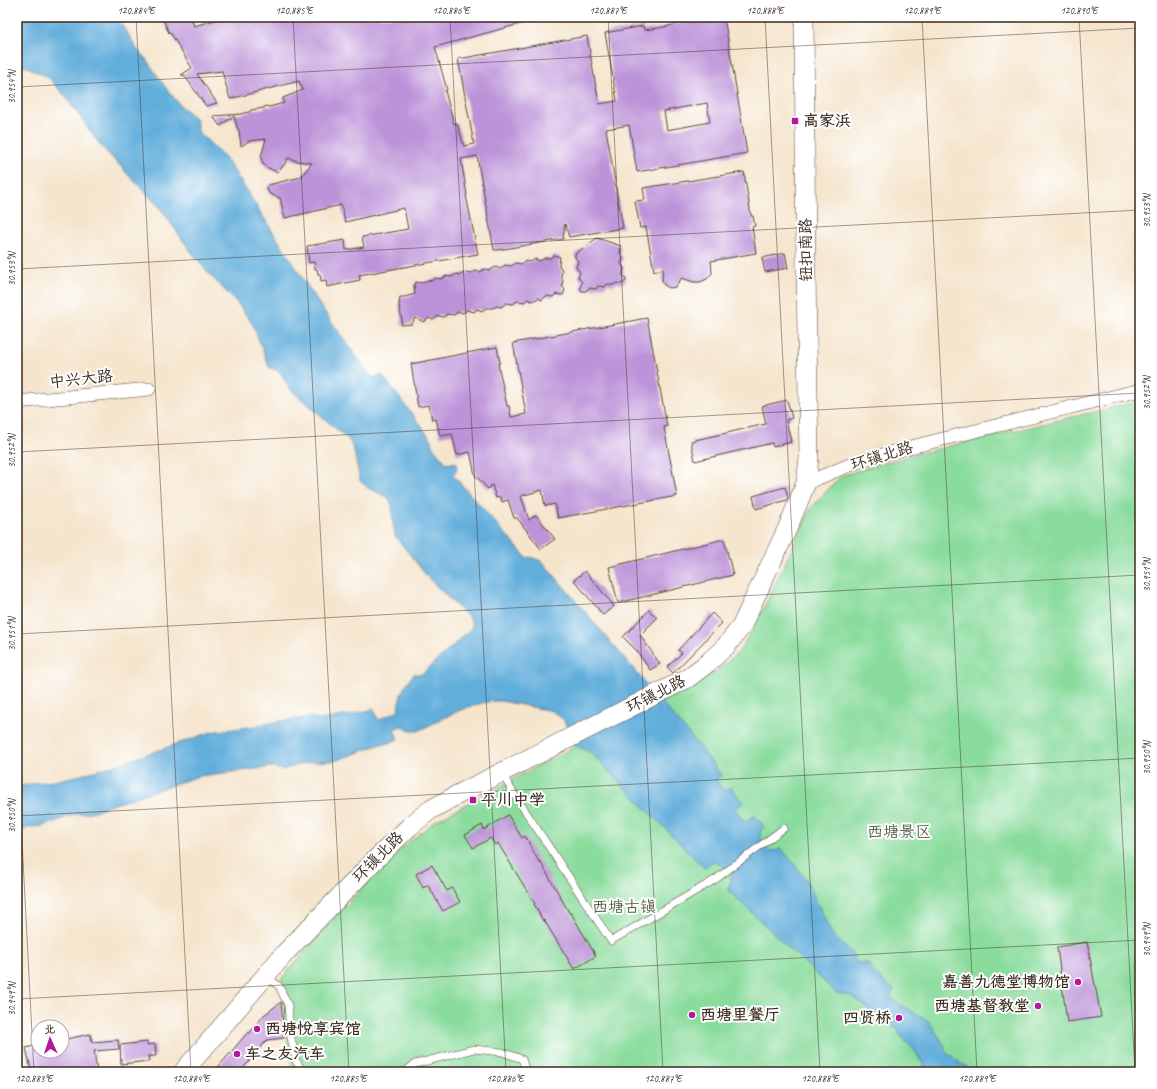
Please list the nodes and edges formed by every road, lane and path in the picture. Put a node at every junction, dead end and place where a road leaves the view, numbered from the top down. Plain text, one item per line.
1 (804, 17) edge
2 (148, 389) dead end
3 (1140, 390) edge
4 (17, 402) edge
5 (806, 484) junction
6 (501, 772) junction
7 (784, 828) dead end
8 (266, 976) junction
9 (183, 1072) edge
10 (303, 1072) edge
11 (404, 1072) edge
12 (526, 1072) edge

1 - 5 street, 钮扣南路
2 - 4 street, 中兴大路
3 - 5 street, 环镇北路
5 - 6 street, 环镇北路
6 - 7 lane
6 - 8 street, 环镇北路
8 - 9 street, 环镇北路
8 - 10 lane
11 - 12 lane

